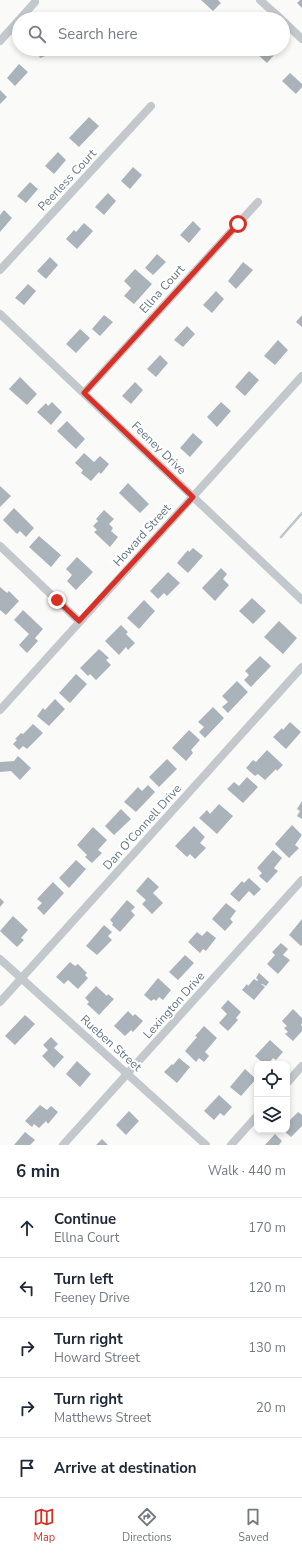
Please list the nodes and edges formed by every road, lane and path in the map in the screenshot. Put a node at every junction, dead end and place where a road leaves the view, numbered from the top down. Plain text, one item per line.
1 (260, 0) edge
2 (35, 2) dead end
3 (26, 12) edge
4 (273, 12) edge
5 (12, 28) edge
6 (290, 28) edge
7 (302, 39) edge
8 (0, 41) edge
9 (151, 106) dead end
10 (258, 202) dead end
11 (0, 270) edge
12 (0, 314) edge
13 (302, 376) edge
14 (84, 393) junction
15 (193, 497) junction
16 (0, 546) edge
17 (302, 600) edge
18 (79, 621) junction
19 (302, 667) edge
20 (0, 710) edge
21 (302, 880) edge
22 (0, 959) edge
23 (21, 979) junction
24 (0, 1002) edge
25 (302, 1066) edge
26 (127, 1074) junction
27 (290, 1080) edge
28 (254, 1119) edge
29 (63, 1145) edge
30 (206, 1145) edge
31 (231, 1145) edge

1 - 4 street
2 - 3 street
5 - 8 street
6 - 7 street
9 - 11 street, Peerless Court
10 - 14 street, Ellna Court
12 - 14 street, Feeney Drive
13 - 15 street, Howard Street
14 - 15 street, Feeney Drive
15 - 17 street, Feeney Drive
15 - 18 street, Howard Street
16 - 18 street
18 - 20 street, Howard Street
19 - 23 street, Dan O'Connell Drive
21 - 26 street, Lexington Drive
22 - 23 street, Rueben Street
23 - 24 street, Dan O'Connell Drive
23 - 26 street, Rueben Street
25 - 27 street
26 - 29 street, Lexington Drive
26 - 30 street, Rueben Street
28 - 31 street

